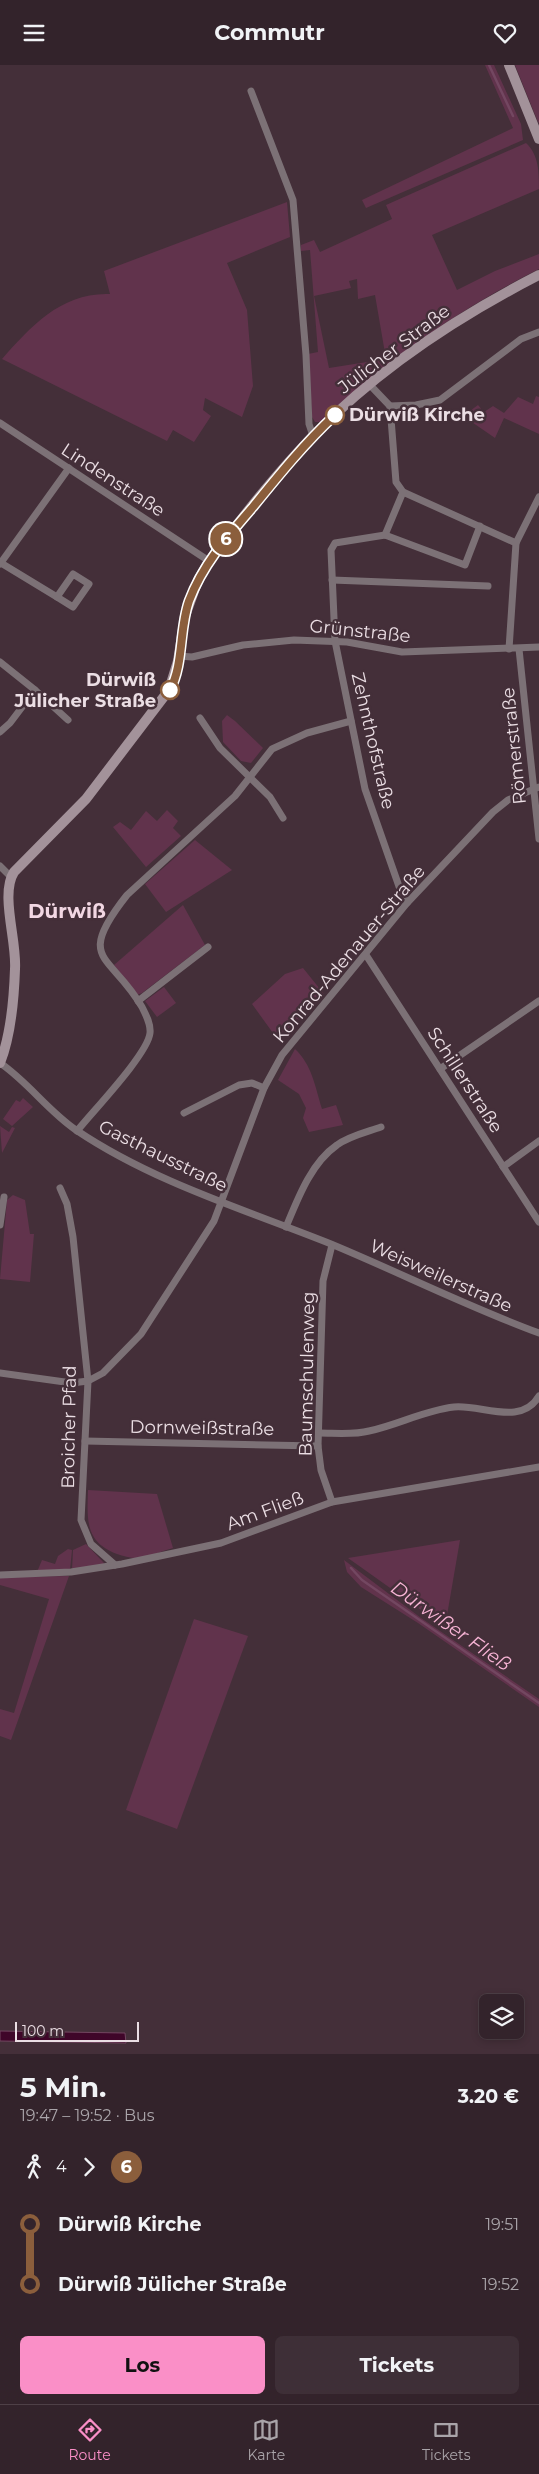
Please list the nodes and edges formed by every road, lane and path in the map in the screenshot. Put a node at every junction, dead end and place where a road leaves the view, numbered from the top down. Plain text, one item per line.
1 (509, 65) edge
2 (251, 91) dead end
3 (539, 139) edge
4 (539, 275) edge
5 (539, 332) edge
6 (370, 385) junction
7 (390, 406) junction
8 (0, 423) edge
9 (314, 436) junction
10 (69, 468) junction
11 (402, 492) junction
12 (539, 497) edge
13 (480, 526) junction
14 (385, 535) junction
15 (516, 543) junction
16 (209, 561) junction
17 (0, 564) edge
18 (332, 580) junction
19 (488, 586) dead end
20 (57, 597) junction
21 (335, 641) junction
22 (539, 647) edge
23 (509, 649) junction
24 (519, 649) junction
25 (179, 656) junction
26 (0, 662) edge
27 (35, 689) junction
28 (200, 718) dead end
29 (68, 721) dead end
30 (351, 721) junction
31 (0, 732) edge
32 (250, 778) junction
33 (536, 788) edge
34 (283, 818) dead end
35 (539, 839) edge
36 (0, 866) edge
37 (10, 876) junction
38 (407, 903) junction
39 (208, 947) dead end
40 (366, 955) junction
41 (138, 1001) junction
42 (539, 1001) edge
43 (3, 1040) edge
44 (0, 1063) edge
45 (440, 1069) junction
46 (264, 1088) junction
47 (184, 1113) dead end
48 (381, 1127) dead end
49 (76, 1131) junction
50 (539, 1141) edge
51 (503, 1167) junction
52 (60, 1188) dead end
53 (4, 1197) dead end
54 (221, 1201) junction
55 (539, 1222) edge
56 (0, 1225) edge
57 (286, 1227) junction
58 (332, 1245) junction
59 (539, 1333) edge
60 (0, 1373) edge
61 (88, 1381) junction
62 (539, 1396) edge
63 (320, 1433) junction
64 (85, 1441) junction
65 (318, 1446) junction
66 (539, 1467) edge
67 (332, 1502) junction
68 (116, 1565) junction
69 (0, 1575) edge

1 - 3 street
2 - 9 street
4 - 6 street, Jülicher Straße
5 - 7 street
6 - 7 street
6 - 9 street, Jülicher Straße
7 - 11 street
8 - 10 street, Lindenstraße
9 - 16 street, Jülicher Straße
10 - 16 street, Lindenstraße
10 - 17 street
11 - 13 street
11 - 14 street
12 - 15 street
13 - 14 street
13 - 15 street
14 - 18 street, Zehnthofstraße
15 - 23 street
16 - 25 street, Jülicher Straße
17 - 20 street
18 - 19 street
18 - 21 street, Zehnthofstraße
20 - 20 street
21 - 23 street, Grünstraße
21 - 25 street, Grünstraße
21 - 30 street, Zehnthofstraße
22 - 24 street, Grünstraße
23 - 24 street, Grünstraße
24 - 33 street, Römerstraße
25 - 37 street, Jülicher Straße
26 - 27 street
27 - 29 street
27 - 31 street
28 - 32 street
30 - 32 street
30 - 38 street, Zehnthofstraße
32 - 34 street
32 - 41 street
33 - 35 street, Römerstraße
33 - 38 street, Konrad-Adenauer-Straße
36 - 37 street
37 - 43 street
38 - 40 street, Konrad-Adenauer-Straße
39 - 41 street
40 - 45 street, Schillerstraße
40 - 46 street, Konrad-Adenauer-Straße
41 - 49 street
42 - 45 street
43 - 44 street
44 - 49 street, Gasthausstraße
45 - 51 street, Schillerstraße
46 - 47 street
46 - 54 street, Konrad-Adenauer-Straße
48 - 57 street
49 - 54 street, Gasthausstraße
50 - 51 street
51 - 55 street, Schillerstraße
52 - 61 street, Broicher Pfad
53 - 56 street
54 - 57 street, Gasthausstraße
54 - 61 street, Konrad-Adenauer-Straße
57 - 58 street, Gasthausstraße
58 - 59 street, Weisweilerstraße
58 - 63 street, Baumschulenweg
60 - 61 street
61 - 64 street, Broicher Pfad
62 - 63 street
63 - 65 street, Baumschulenweg
64 - 65 street, Dornweißstraße
64 - 68 street, Broicher Pfad
65 - 67 street, Baumschulenweg
66 - 67 street, Am Fließ
67 - 68 street, Am Fließ
68 - 69 street, Am Fließ

